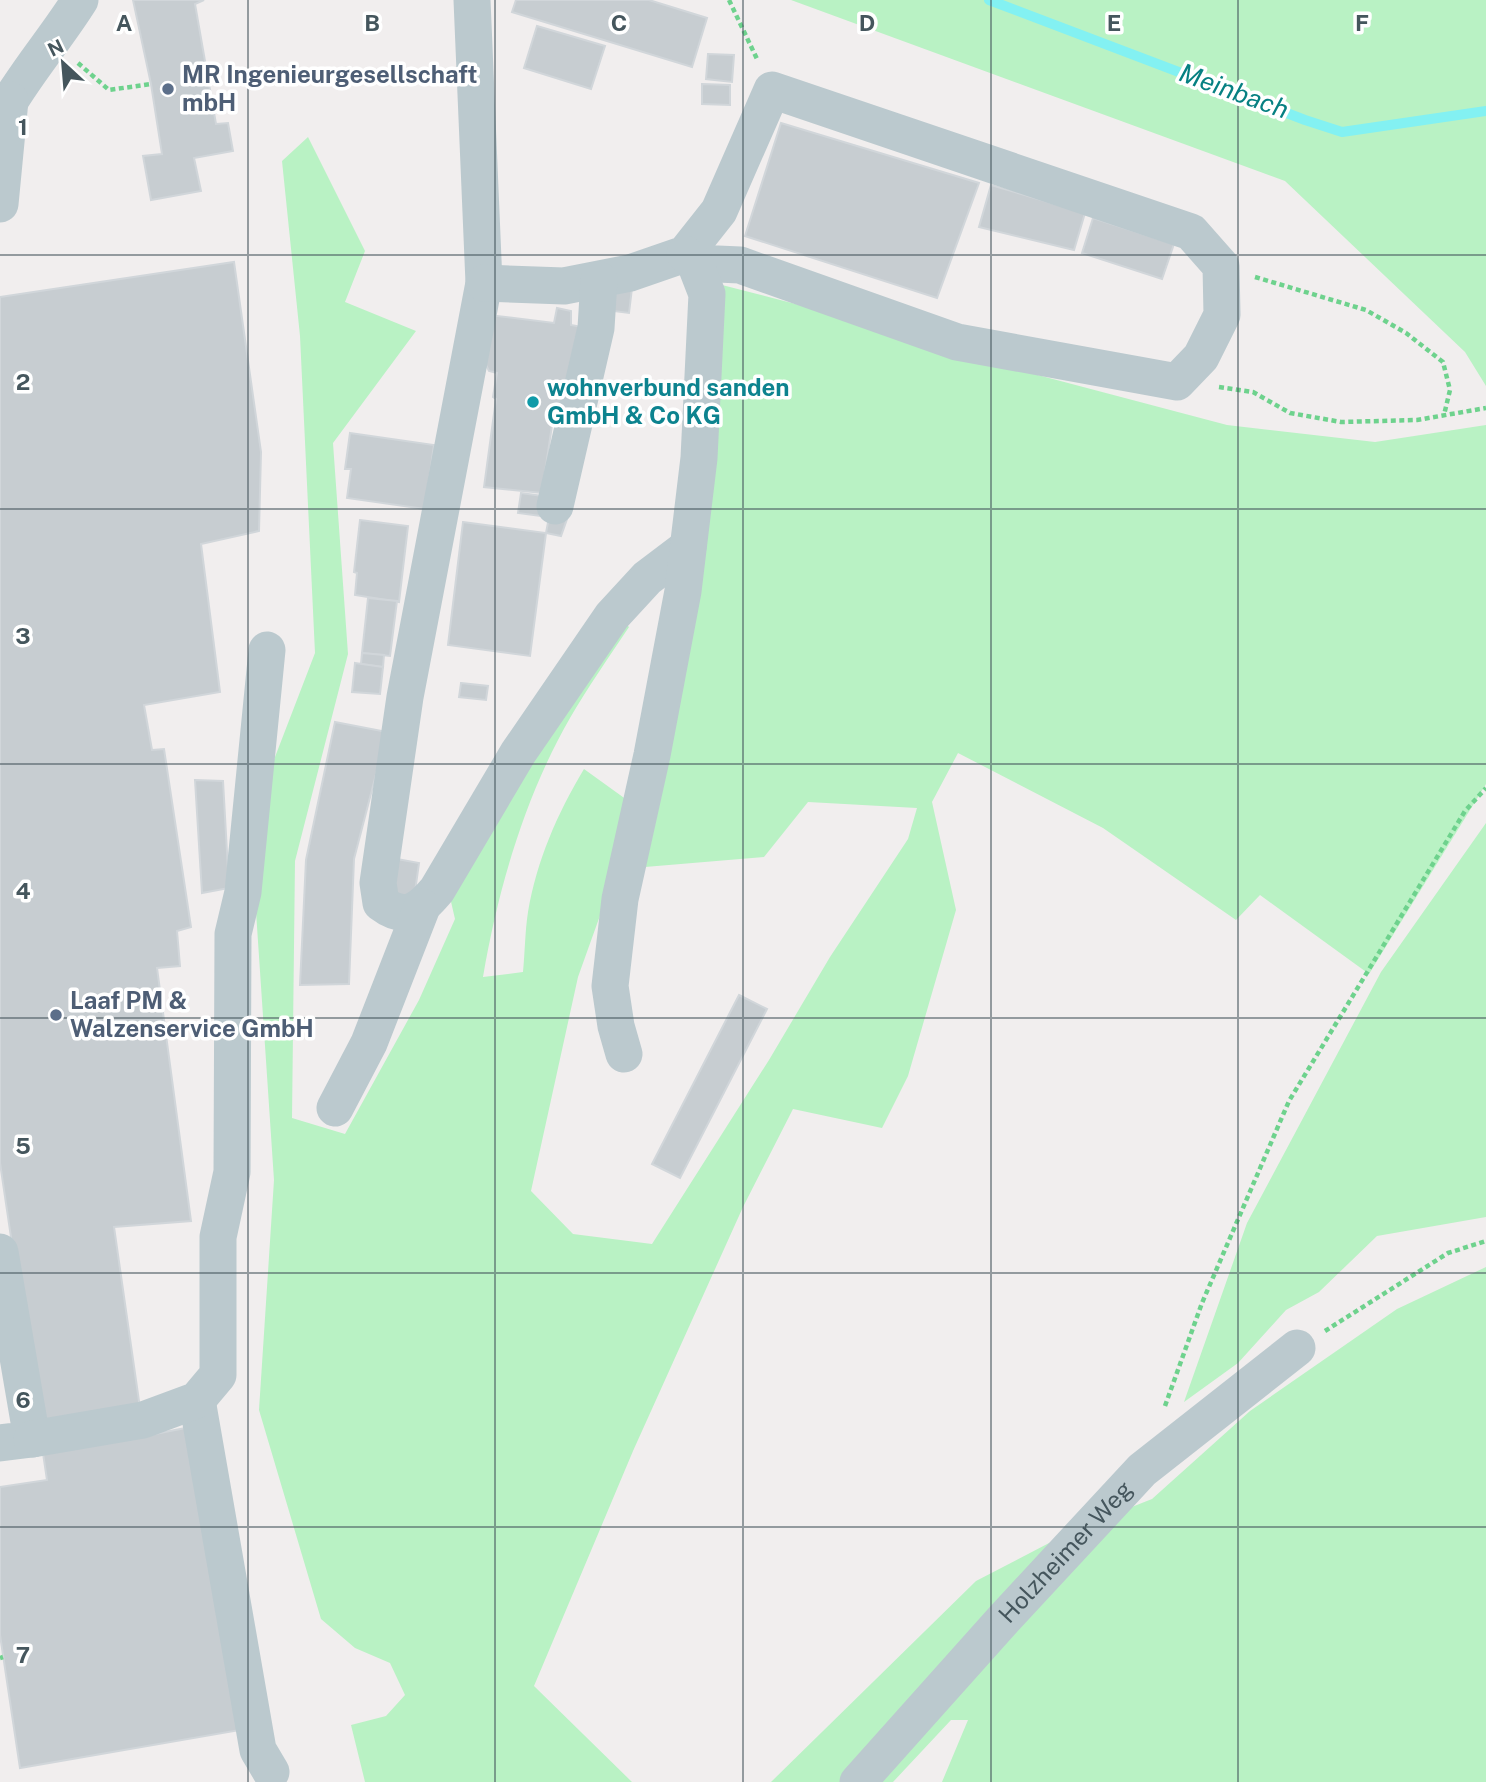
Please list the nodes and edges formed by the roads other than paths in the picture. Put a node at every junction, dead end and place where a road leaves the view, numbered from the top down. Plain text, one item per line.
1 (80, 0) edge
2 (472, 0) edge
3 (5, 109) edge
4 (0, 204) edge
5 (690, 258) junction
6 (599, 280) junction
7 (484, 282) junction
8 (555, 506) dead end
9 (688, 547) junction
10 (267, 650) dead end
11 (422, 908) junction
12 (624, 1054) dead end
13 (335, 1108) dead end
14 (0, 1252) edge
15 (1297, 1349) road end
16 (197, 1400) junction
17 (16, 1441) edge
18 (271, 1772) dead end
19 (858, 1782) edge

1 - 3 street
2 - 7 street
3 - 4 street
5 - 5 street
5 - 6 street
5 - 9 street
6 - 7 street
6 - 8 street
7 - 11 street
9 - 11 street
9 - 12 street
10 - 16 street
11 - 13 street
14 - 17 street
15 - 19 street, Holzheimer Weg
16 - 17 street
16 - 18 street

